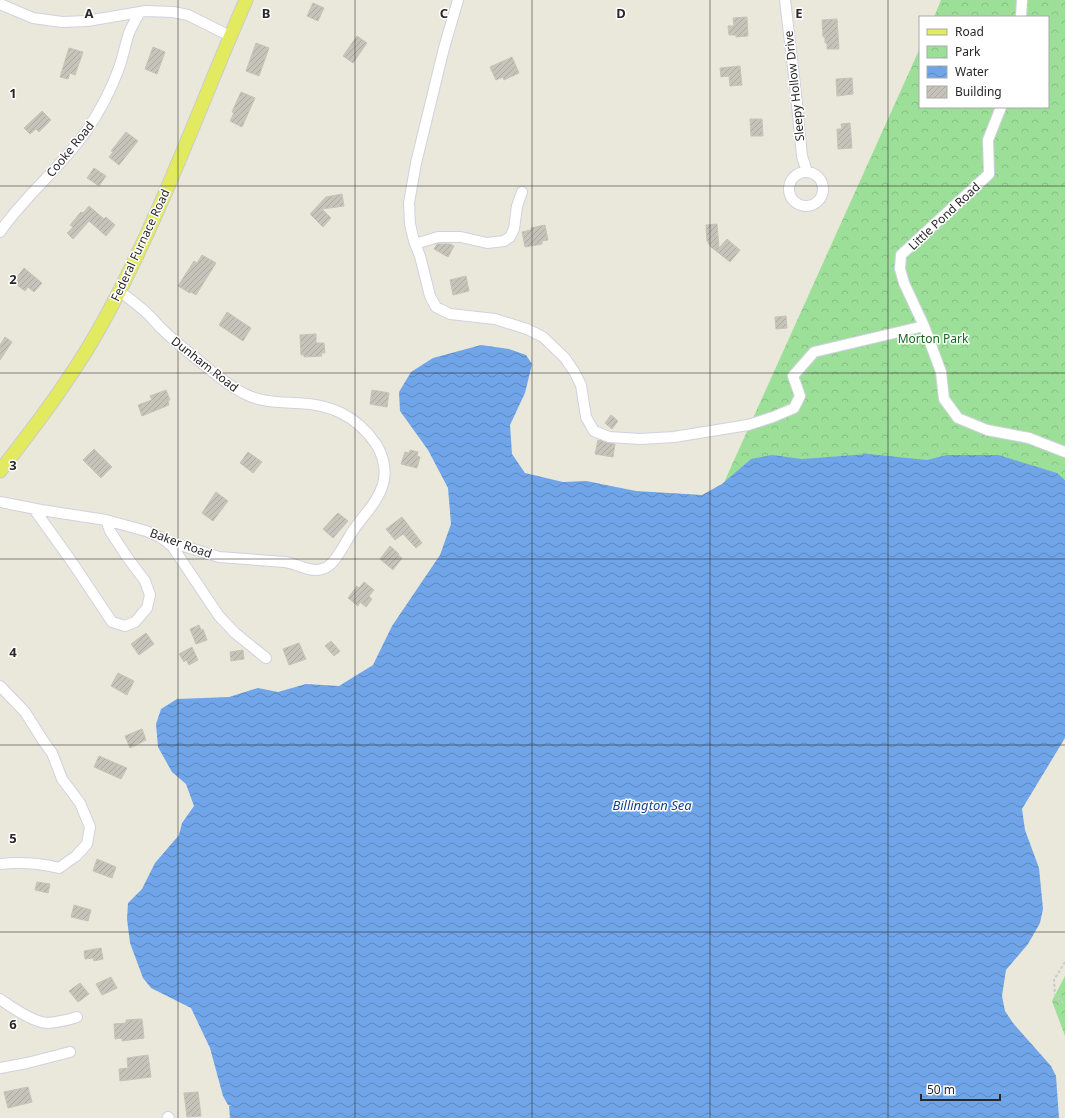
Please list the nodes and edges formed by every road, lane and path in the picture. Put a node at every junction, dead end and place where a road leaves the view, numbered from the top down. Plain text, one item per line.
1 (246, 0) edge
2 (458, 0) edge
3 (785, 0) edge
4 (1022, 0) edge
5 (0, 4) edge
6 (140, 12) junction
7 (1021, 16) edge
8 (230, 36) junction
9 (1001, 108) edge
10 (806, 172) dead end
11 (522, 192) dead end
12 (0, 232) edge
13 (415, 244) junction
14 (119, 291) junction
15 (924, 326) junction
16 (1065, 452) edge
17 (0, 471) edge
18 (0, 502) edge
19 (34, 509) junction
20 (106, 520) junction
21 (164, 540) junction
22 (347, 540) joint
23 (266, 658) dead end
24 (0, 686) edge
25 (0, 864) edge
26 (1065, 962) edge
27 (0, 999) edge
28 (1065, 1005) edge
29 (77, 1017) dead end
30 (70, 1052) dead end
31 (0, 1068) edge

1 - 8 main road, Federal Furnace Road
2 - 13 street
3 - 10 street, Sleepy Hollow Drive
4 - 7 street
5 - 6 street
6 - 8 street
6 - 12 street, Cooke Road
8 - 14 main road, Federal Furnace Road
9 - 15 street, Little Pond Road
11 - 13 street
13 - 15 street
14 - 17 main road, Federal Furnace Road
14 - 22 street, Dunham Road
15 - 16 street, Little Pond Road
18 - 19 street, Baker Road
19 - 20 street, Baker Road
19 - 20 street
20 - 21 street, Baker Road
21 - 22 street, Baker Road
21 - 23 street
24 - 25 street
26 - 28 path
27 - 29 street
30 - 31 street

